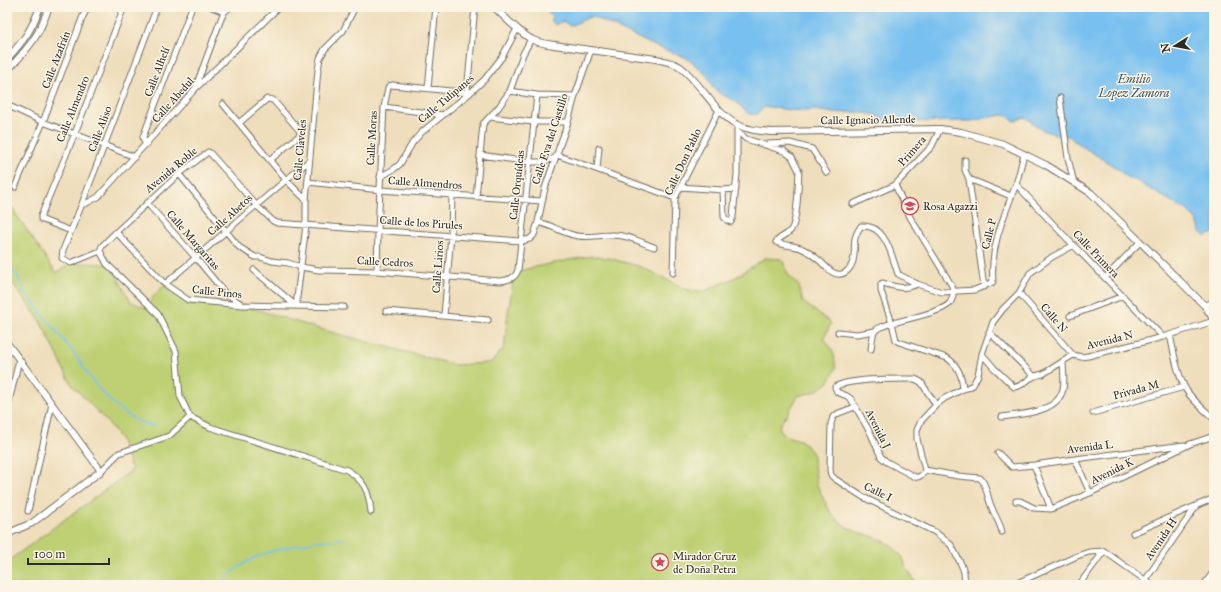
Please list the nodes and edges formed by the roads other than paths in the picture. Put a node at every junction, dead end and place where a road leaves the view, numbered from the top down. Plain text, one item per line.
1 (40, 7) edge
2 (49, 7) edge
3 (88, 7) edge
4 (124, 7) edge
5 (157, 7) edge
6 (192, 7) edge
7 (212, 7) edge
8 (230, 7) edge
9 (279, 7) edge
10 (355, 7) edge
11 (436, 7) edge
12 (475, 7) edge
13 (494, 7) edge
14 (224, 12) junction
15 (518, 28) junction
16 (531, 39) junction
17 (591, 50) junction
18 (7, 60) edge
19 (7, 71) edge
20 (428, 88) junction
21 (195, 89) junction
22 (510, 91) junction
23 (469, 92) junction
24 (537, 95) junction
25 (575, 96) junction
26 (1060, 98) dead end
27 (223, 104) dead end
28 (7, 105) edge
29 (384, 108) junction
30 (719, 110) junction
31 (443, 115) junction
32 (490, 117) junction
33 (43, 122) junction
34 (533, 122) junction
35 (568, 122) junction
36 (239, 123) junction
37 (737, 128) junction
38 (940, 129) junction
39 (300, 132) junction
40 (75, 133) junction
41 (312, 134) junction
42 (147, 144) junction
43 (763, 144) junction
44 (105, 145) junction
45 (599, 148) dead end
46 (208, 152) joint
47 (1024, 154) junction
48 (480, 155) junction
49 (135, 157) junction
50 (556, 157) junction
51 (270, 160) junction
52 (965, 160) dead end
53 (309, 161) junction
54 (530, 162) junction
55 (597, 169) junction
56 (827, 173) dead end
57 (179, 174) junction
58 (380, 177) junction
59 (969, 179) junction
60 (286, 180) junction
61 (308, 182) junction
62 (1074, 183) junction
63 (1016, 184) junction
64 (895, 185) junction
65 (14, 187) dead end
66 (680, 187) junction
67 (736, 189) junction
68 (380, 190) junction
69 (723, 190) junction
70 (452, 195) junction
71 (1011, 196) junction
72 (476, 197) junction
73 (675, 198) junction
74 (526, 199) junction
75 (306, 200) junction
76 (542, 201) junction
77 (82, 204) junction
78 (147, 204) junction
79 (256, 204) junction
80 (853, 204) dead end
81 (538, 222) junction
82 (306, 225) junction
83 (378, 230) junction
84 (71, 231) junction
85 (116, 232) junction
86 (226, 232) junction
87 (450, 235) junction
88 (534, 236) joint
89 (521, 241) junction
90 (1140, 242) junction
91 (1074, 245) junction
92 (654, 247) dead end
93 (100, 251) junction
94 (196, 258) junction
95 (301, 267) junction
96 (254, 270) dead end
97 (377, 271) junction
98 (673, 273) dead end
99 (448, 276) junction
100 (514, 277) joint
101 (1105, 278) junction
102 (165, 284) junction
103 (917, 284) junction
104 (984, 286) junction
105 (954, 291) junction
106 (1019, 293) junction
107 (1123, 296) junction
108 (1214, 301) edge
109 (242, 305) junction
110 (296, 306) junction
111 (1205, 306) junction
112 (344, 307) dead end
113 (386, 311) dead end
114 (444, 316) junction
115 (1070, 316) dead end
116 (488, 320) dead end
117 (1214, 320) edge
118 (892, 323) junction
119 (875, 331) junction
120 (838, 332) dead end
121 (989, 332) junction
122 (1170, 335) junction
123 (1163, 337) junction
124 (7, 343) edge
125 (871, 349) dead end
126 (982, 354) junction
127 (1073, 355) junction
128 (19, 360) junction
129 (1063, 361) junction
130 (1034, 376) junction
131 (1184, 387) junction
132 (963, 389) junction
133 (52, 404) junction
134 (936, 405) junction
135 (855, 407) junction
136 (7, 410) edge
137 (1092, 412) dead end
138 (1002, 416) dead end
139 (190, 417) junction
140 (1214, 419) edge
141 (1214, 436) edge
142 (1190, 444) junction
143 (998, 453) dead end
144 (1075, 459) junction
145 (1034, 465) junction
146 (925, 470) junction
147 (102, 471) junction
148 (1090, 493) junction
149 (1214, 498) edge
150 (1016, 501) dead end
151 (1197, 504) junction
152 (1051, 509) junction
153 (28, 511) dead end
154 (371, 512) dead end
155 (1002, 532) dead end
156 (1133, 533) dead end
157 (7, 534) edge
158 (1104, 551) junction
159 (1214, 571) edge
160 (1146, 580) junction
161 (1015, 584) dead end
162 (965, 585) edge
163 (1079, 585) edge
164 (1142, 585) edge
165 (1152, 585) edge
166 (1204, 585) edge

1 - 18 street
2 - 19 street
3 - 33 street, Calle Azafrán
4 - 40 street, Calle Almendro
5 - 44 street, Calle Aliso
6 - 42 street, Calle Alhelí
7 - 14 street
8 - 14 street
9 - 21 street, Calle Abedul
10 - 41 street, Calle Claveles
11 - 20 street
12 - 23 street
13 - 15 street, Calle Ignacio Allende
14 - 21 street
15 - 16 street, Calle Ignacio Allende
15 - 23 street, Calle Tulipanes
16 - 17 street, Calle Ignacio Allende
16 - 22 street
17 - 25 street, Calle Eva del Castillo
17 - 30 street, Calle Ignacio Allende
20 - 23 street, Calle Moras
20 - 29 street, Calle Moras
21 - 42 street, Calle Abedul
22 - 24 street
22 - 32 street
23 - 31 street, Calle Tulipanes
24 - 25 street
24 - 34 street, Calle Orquídeas
25 - 35 street, Calle Eva del Castillo
26 - 62 street
27 - 36 street
28 - 33 street
29 - 31 street
29 - 58 street, Calle Moras
30 - 37 street, Calle Ignacio Allende
30 - 66 street, Calle Don Pablo
31 - 58 street, Calle Tulipanes
32 - 34 street
32 - 48 street
33 - 40 street
33 - 65 street, Calle Azafrán
34 - 35 street
34 - 54 street, Calle Orquídeas
35 - 50 street, Calle Eva del Castillo
36 - 39 street
36 - 51 street
37 - 38 street, Calle Ignacio Allende
37 - 43 street
37 - 67 street
38 - 47 street, Calle Ignacio Allende
38 - 64 street, Primera
39 - 41 street
39 - 51 street
40 - 44 street
40 - 84 street, Calle Almendro
41 - 53 street, Calle Claveles
42 - 49 street, Calle Abedul
43 - 56 street
43 - 103 street
44 - 49 street
44 - 77 street, Calle Aliso
45 - 55 street
46 - 57 street, Avenida Roble
46 - 79 street, Calle de los Pirules
47 - 62 street, Calle Ignacio Allende
47 - 63 street, Calle P
48 - 54 street
48 - 72 street
49 - 77 street, Calle Abedul
50 - 54 street
50 - 55 street
50 - 76 street, Calle Eva del Castillo
51 - 60 street
52 - 59 street
53 - 60 street, Calle Abetos
53 - 61 street, Calle Claveles
54 - 74 street, Calle Orquídeas
55 - 73 street
57 - 78 street, Avenida Roble
57 - 86 street
58 - 68 street, Calle Moras
59 - 71 street
59 - 104 street
60 - 75 street
60 - 79 street, Calle Abetos
61 - 68 street, Calle Almendros
61 - 75 street, Calle Claveles
62 - 90 street, Calle Ignacio Allende
63 - 71 street, Calle P
63 - 91 street, Calle Primera
64 - 80 street
64 - 105 street
66 - 69 street
66 - 73 street, Calle Don Pablo
67 - 69 street
67 - 69 street
68 - 70 street, Calle Almendros
68 - 83 street, Calle Moras
70 - 72 street, Calle Almendros
70 - 87 street, Calle Lirios
71 - 104 street, Calle P
72 - 74 street, Calle Almendros
73 - 98 street, Calle Don Pablo
74 - 76 street, Calle Almendros
74 - 89 street, Calle Orquídeas
75 - 82 street, Calle Claveles
76 - 81 street, Calle Eva del Castillo
77 - 84 street, Calle Aliso
78 - 85 street
78 - 94 street, Calle Margaritas
79 - 82 street, Calle de los Pirules
79 - 86 street, Calle Abetos
81 - 88 street, Calle Eva del Castillo
81 - 92 street
82 - 83 street, Calle de los Pirules
82 - 95 street, Calle Claveles
83 - 87 street, Calle de los Pirules
83 - 97 street, Calle Moras
84 - 93 street, Calle Aliso
85 - 93 street
85 - 102 street, Calle Pinos
86 - 94 street, Calle Abetos
86 - 95 street, Calle Cedros
87 - 89 street, Calle de los Pirules
87 - 99 street, Calle Lirios
88 - 89 street, Calle de los Pirules
89 - 100 street, Calle Orquídeas
90 - 101 street
90 - 111 street, Calle Ignacio Allende
91 - 101 street, Calle Primera
91 - 106 street
93 - 139 street
94 - 102 street, Calle Abetos
94 - 109 street, Calle Margaritas
95 - 97 street, Calle Cedros
95 - 110 street, Calle Claveles
96 - 110 street
97 - 99 street, Calle Cedros
99 - 100 street, Calle Cedros
99 - 114 street, Calle Lirios
101 - 107 street, Calle Primera
102 - 109 street, Calle Pinos
103 - 105 street
103 - 118 street
104 - 105 street
105 - 118 street
106 - 121 street
106 - 127 street, Calle N
107 - 115 street
107 - 123 street, Calle Primera
108 - 111 street
109 - 110 street, Calle Pinos
110 - 112 street, Calle Pinos
111 - 117 street, Calle Ignacio Allende
113 - 114 street
114 - 116 street
117 - 122 street, Avenida N
118 - 119 street
118 - 132 street
119 - 120 street
119 - 125 street
121 - 126 street
121 - 130 street
122 - 123 street, Avenida N
122 - 131 street
123 - 127 street, Avenida N
124 - 128 street
126 - 130 street, Avenida N
126 - 132 street
127 - 129 street, Avenida N
128 - 133 street
128 - 136 street
129 - 130 street, Avenida N
129 - 138 street
131 - 137 street, Privada M
131 - 140 street
132 - 134 street
133 - 147 street
133 - 153 street
134 - 135 street, Avenida J
134 - 146 street
135 - 146 street, Avenida J
135 - 162 street, Calle I
139 - 147 street
139 - 154 street
141 - 142 street, Avenida K
142 - 144 street, Avenida L
142 - 148 street, Avenida K
143 - 145 street, Avenida L
144 - 145 street, Avenida L
144 - 148 street
145 - 152 street
146 - 155 street
147 - 157 street
148 - 152 street, Avenida K
149 - 151 street
150 - 152 street, Avenida K
151 - 156 street
151 - 160 street, Avenida H
158 - 160 street
158 - 161 street
158 - 163 street
159 - 166 street
160 - 164 street, Avenida H
160 - 165 street

